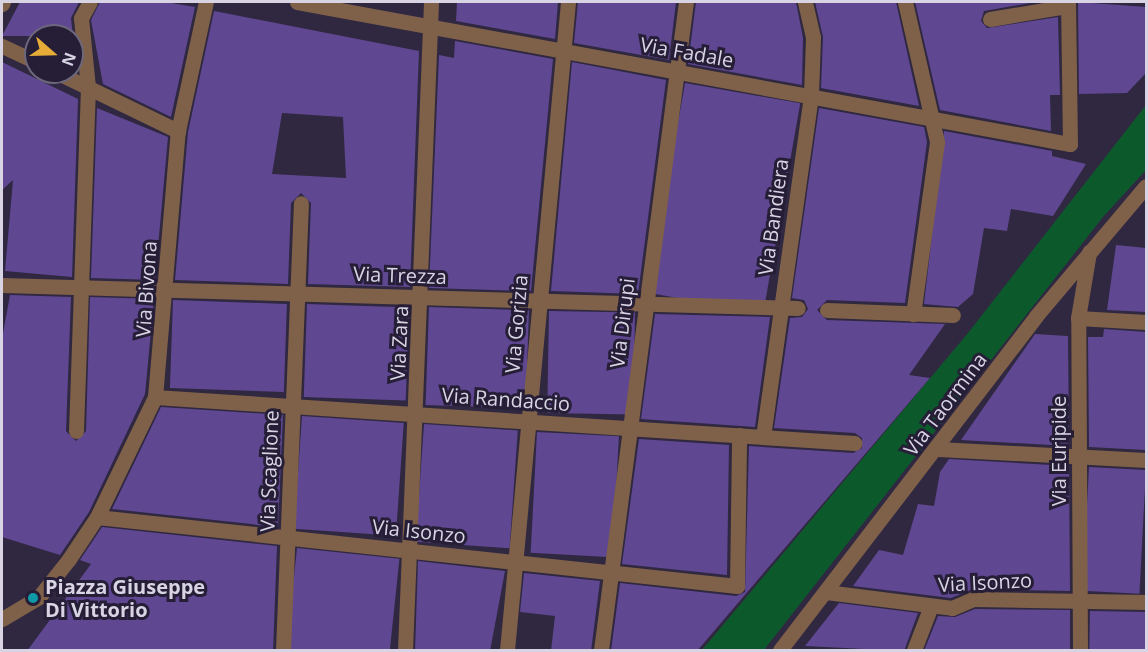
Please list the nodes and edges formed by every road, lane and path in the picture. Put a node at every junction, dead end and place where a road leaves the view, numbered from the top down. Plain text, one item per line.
1 (90, 2) edge
2 (206, 2) edge
3 (297, 2) edge
4 (431, 2) edge
5 (567, 2) edge
6 (686, 2) edge
7 (805, 2) edge
8 (905, 2) edge
9 (1068, 4) edge
10 (990, 19) dead end
11 (429, 26) junction
12 (2, 46) edge
13 (563, 50) junction
14 (24, 56) edge
15 (676, 72) junction
16 (82, 84) edge
17 (88, 87) junction
18 (811, 95) junction
19 (936, 119) junction
20 (178, 130) junction
21 (1146, 186) edge
22 (301, 203) dead end
23 (1089, 252) junction
24 (2, 285) edge
25 (82, 287) junction
26 (166, 290) junction
27 (298, 293) junction
28 (423, 297) junction
29 (540, 300) junction
30 (646, 303) junction
31 (782, 307) junction
32 (798, 308) dead end
33 (826, 310) dead end
34 (913, 314) junction
35 (953, 315) dead end
36 (1078, 318) junction
37 (1146, 322) edge
38 (156, 397) junction
39 (293, 405) junction
40 (417, 414) junction
41 (528, 422) junction
42 (630, 428) junction
43 (76, 431) dead end
44 (738, 435) junction
45 (763, 437) junction
46 (854, 443) dead end
47 (938, 449) junction
48 (1080, 457) junction
49 (1146, 460) edge
50 (97, 517) junction
51 (288, 538) junction
52 (410, 551) junction
53 (515, 562) junction
54 (611, 572) junction
55 (826, 592) junction
56 (1080, 601) junction
57 (1146, 602) edge
58 (930, 606) junction
59 (2, 619) edge
60 (283, 651) edge
61 (405, 651) edge
62 (507, 651) edge
63 (601, 651) edge
64 (780, 651) edge
65 (914, 651) edge
66 (1080, 651) edge

1 - 17 street
2 - 20 street, Via Bivona
3 - 11 street, Via Fadale
4 - 11 street, Via Zara
5 - 13 street, Via Gorizia
6 - 15 street, Via Dirupi
7 - 18 street, Via Bandiera
8 - 19 street
9 - 10 street
9 - 19 street, Via Fadale
11 - 13 street, Via Fadale
11 - 28 street, Via Zara
12 - 14 street
13 - 15 street, Via Fadale
13 - 29 street, Via Gorizia
15 - 18 street, Via Fadale
15 - 30 street, Via Dirupi
16 - 17 street
17 - 20 street
17 - 25 street
18 - 19 street, Via Fadale
18 - 31 street, Via Bandiera
19 - 34 street
20 - 26 street, Via Bivona
21 - 23 street, Via Taormina
22 - 27 street, Via Scaglione
23 - 36 street, Via Euripide
23 - 47 street, Via Taormina
24 - 25 street, Via Trezza
25 - 26 street, Via Trezza
25 - 43 street
26 - 27 street, Via Trezza
26 - 38 street, Via Bivona
27 - 28 street, Via Trezza
27 - 39 street, Via Scaglione
28 - 29 street, Via Trezza
28 - 40 street, Via Zara
29 - 30 street, Via Trezza
29 - 41 street, Via Gorizia
30 - 31 street, Via Trezza
30 - 42 street, Via Dirupi
31 - 32 street, Via Trezza
31 - 45 street, Via Bandiera
33 - 34 street
34 - 35 street
36 - 37 street
36 - 48 street, Via Euripide
38 - 39 street, Via Randaccio
38 - 50 street, Via Bivona
39 - 40 street, Via Randaccio
39 - 51 street, Via Scaglione
40 - 41 street, Via Randaccio
40 - 52 street, Via Zara
41 - 42 street, Via Randaccio
41 - 53 street, Via Gorizia
42 - 44 street, Via Randaccio
42 - 54 street, Via Dirupi
44 - 45 street, Via Randaccio
44 - 54 street, Via Isonzo
45 - 46 street, Via Randaccio
47 - 48 street
47 - 55 street, Via Taormina
48 - 49 street
48 - 56 street, Via Euripide
50 - 51 street, Via Isonzo
50 - 59 street, Via Bivona
51 - 52 street, Via Isonzo
51 - 60 street, Via Scaglione
52 - 53 street, Via Isonzo
52 - 61 street, Via Zara
53 - 54 street, Via Isonzo
53 - 62 street, Via Gorizia
54 - 63 street, Via Dirupi
55 - 58 street, Via Isonzo
55 - 64 street, Via Taormina
56 - 57 street, Via Isonzo
56 - 58 street, Via Isonzo
56 - 66 street, Via Euripide
58 - 65 street

